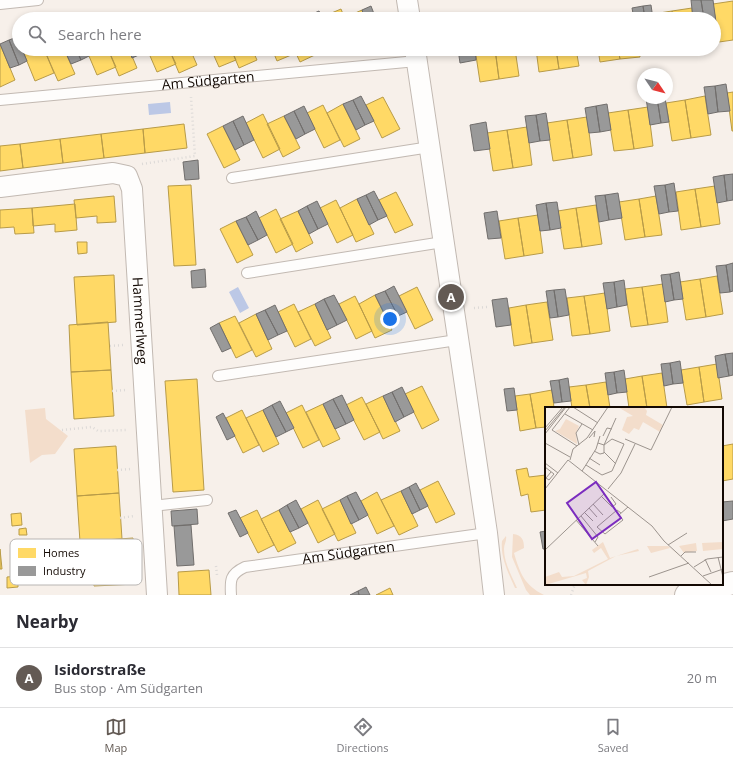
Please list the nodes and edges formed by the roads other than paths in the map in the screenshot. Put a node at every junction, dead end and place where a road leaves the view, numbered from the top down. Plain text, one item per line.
1 (38, 0) edge
2 (407, 0) edge
3 (0, 4) edge
4 (409, 12) edge
5 (408, 56) edge
6 (416, 56) edge
7 (0, 100) edge
8 (430, 147) junction
9 (232, 178) dead end
10 (0, 187) edge
11 (443, 242) junction
12 (247, 273) dead end
13 (458, 340) junction
14 (218, 376) dead end
15 (207, 500) dead end
16 (145, 510) junction
17 (487, 533) junction
18 (733, 583) edge
19 (157, 595) edge
20 (231, 595) edge
21 (494, 595) edge
22 (686, 595) edge

1 - 3 lane
2 - 4 street
5 - 7 lane, Am Südgarten
6 - 8 street, Am Südgarten
8 - 9 lane
8 - 11 street, Am Südgarten
10 - 16 street, Hammerlweg
11 - 12 lane
11 - 13 street, Am Südgarten
13 - 14 lane
13 - 17 street, Am Südgarten
15 - 16 lane
16 - 19 street, Hammerlweg
17 - 20 lane, Am Südgarten
17 - 21 street, Am Südgarten
18 - 22 street

